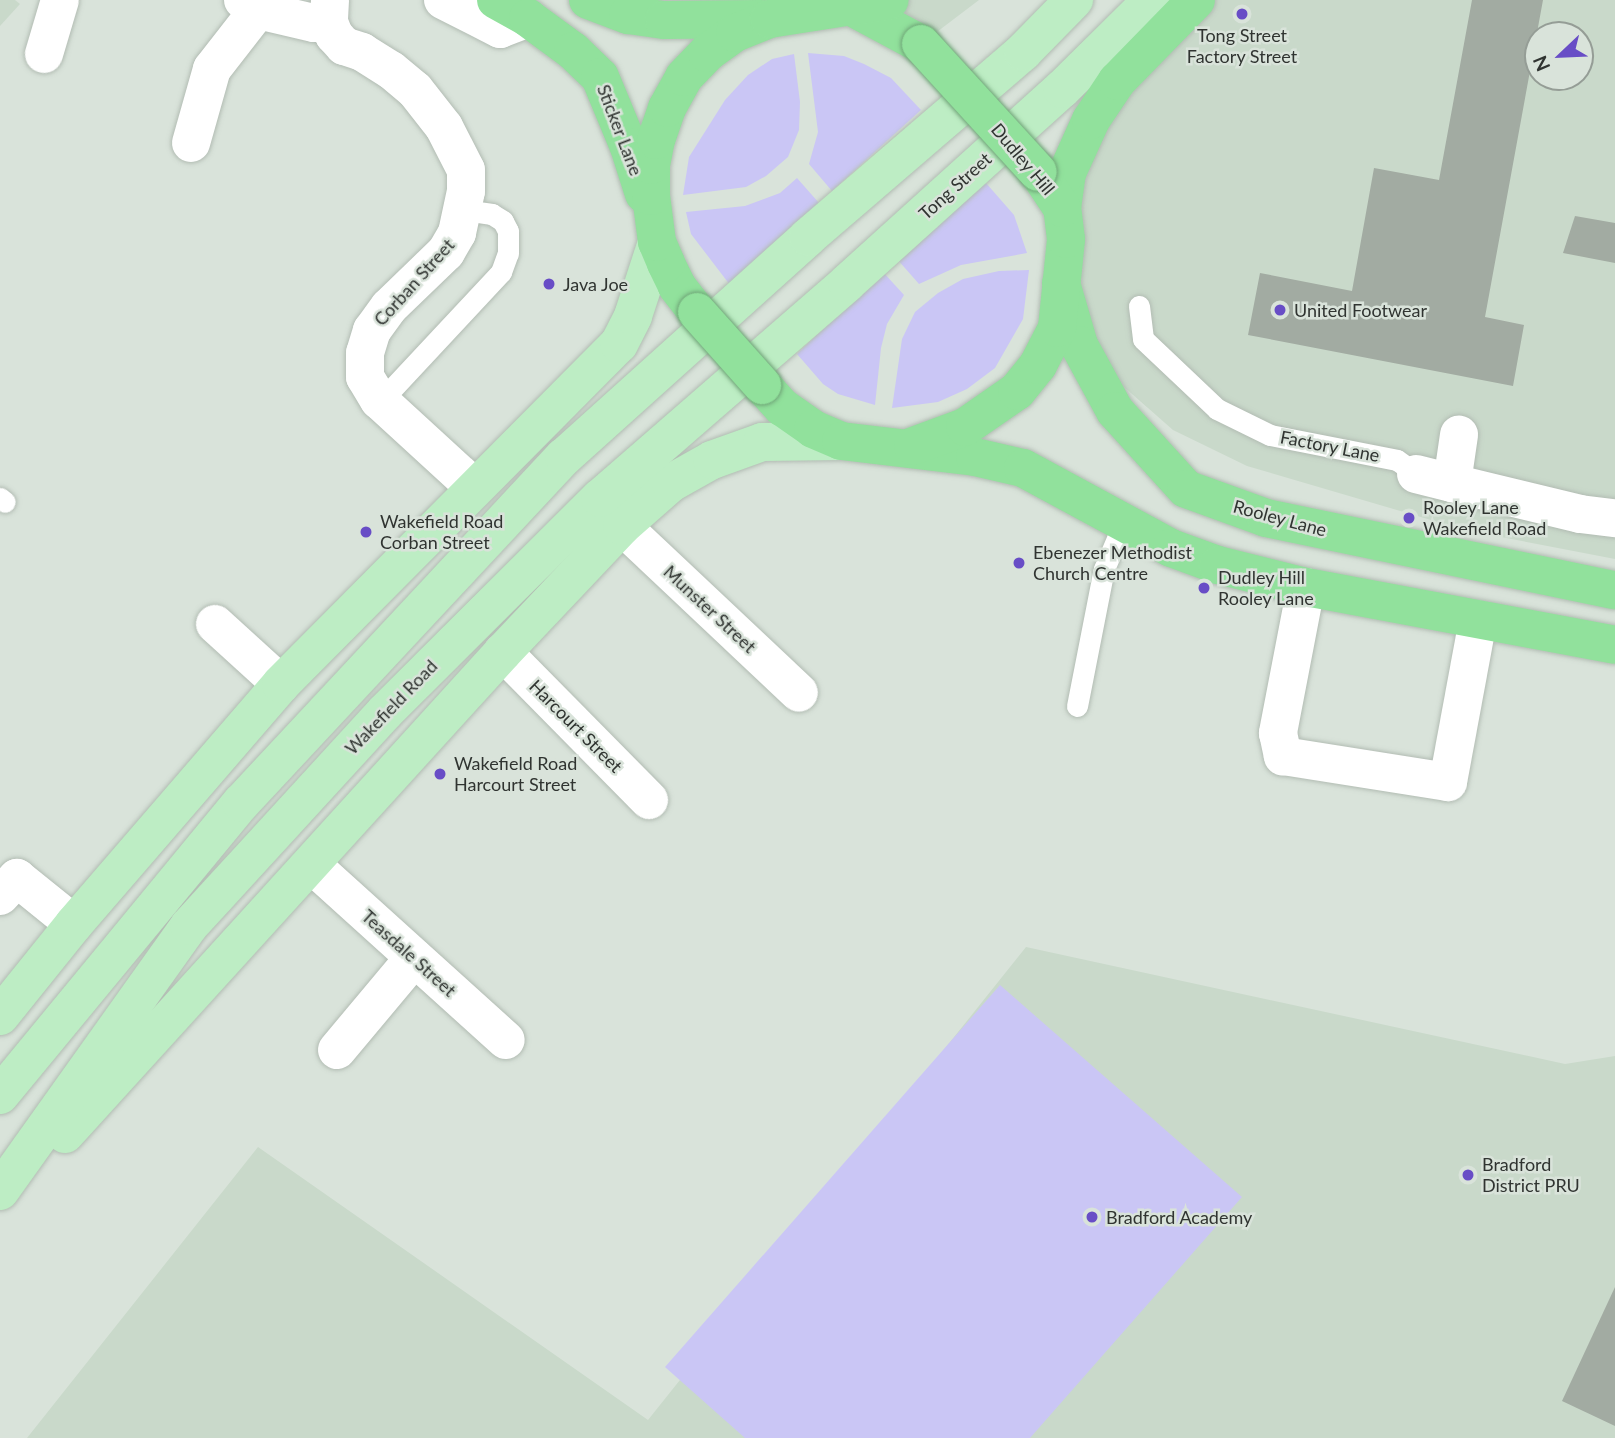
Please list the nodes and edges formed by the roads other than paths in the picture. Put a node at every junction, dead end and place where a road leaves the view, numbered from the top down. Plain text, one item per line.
1 (60, 0) edge
2 (443, 0) edge
3 (588, 0) edge
4 (890, 0) edge
5 (1074, 0) edge
6 (1152, 0) edge
7 (1196, 0) edge
8 (250, 5) edge
9 (850, 6) junction
10 (512, 9) edge
11 (329, 11) edge
12 (769, 19) junction
13 (44, 54) dead end
14 (191, 143) dead end
15 (1062, 208) junction
16 (463, 210) junction
17 (656, 234) junction
18 (847, 283) joint
19 (1062, 283) junction
20 (1139, 306) dead end
21 (387, 407) junction
22 (1459, 435) dead end
23 (841, 441) junction
24 (901, 449) junction
25 (1434, 479) junction
26 (474, 487) junction
27 (1615, 518) edge
28 (1124, 522) junction
29 (622, 526) junction
30 (1306, 587) junction
31 (1615, 590) edge
32 (1478, 620) junction
33 (215, 624) dead end
34 (1615, 645) edge
35 (503, 652) junction
36 (281, 684) junction
37 (799, 693) dead end
38 (1077, 706) dead end
39 (649, 800) dead end
40 (312, 865) junction
41 (0, 895) edge
42 (74, 924) junction
43 (414, 958) junction
44 (0, 1016) edge
45 (506, 1040) dead end
46 (333, 1048) dead end
47 (0, 1095) edge
48 (0, 1191) edge
49 (0, 1206) edge

1 - 13 street
2 - 10 street
3 - 12 highway
4 - 9 highway
5 - 47 main road
6 - 18 main road, Tong Street
7 - 15 highway
8 - 11 street
8 - 14 street
9 - 12 highway, Dudley Hill
9 - 15 highway, Dudley Hill, bridge
10 - 17 highway, Sticker Lane
11 - 16 street, Corban Street
12 - 17 highway, Dudley Hill
15 - 19 highway, Dudley Hill
16 - 21 street, Corban Street
16 - 21 lane
17 - 23 highway, Dudley Hill, bridge
17 - 26 main road
18 - 48 main road, Wakefield Road
19 - 24 highway, Dudley Hill
19 - 31 highway, Rooley Lane
20 - 25 lane, Factory Lane
21 - 26 street, Corban Street
22 - 25 street
23 - 24 highway, Dudley Hill
23 - 29 main road
24 - 28 highway
25 - 27 street, Factory Lane
26 - 36 main road
28 - 30 highway
28 - 38 lane
29 - 35 main road
29 - 37 street, Munster Street
30 - 32 highway
30 - 32 street
32 - 34 highway
33 - 36 street
35 - 39 street, Harcourt Street
35 - 40 main road
36 - 42 main road
40 - 43 street, Teasdale Street
40 - 49 main road
41 - 42 street
42 - 44 main road
43 - 45 street, Teasdale Street
43 - 46 street

